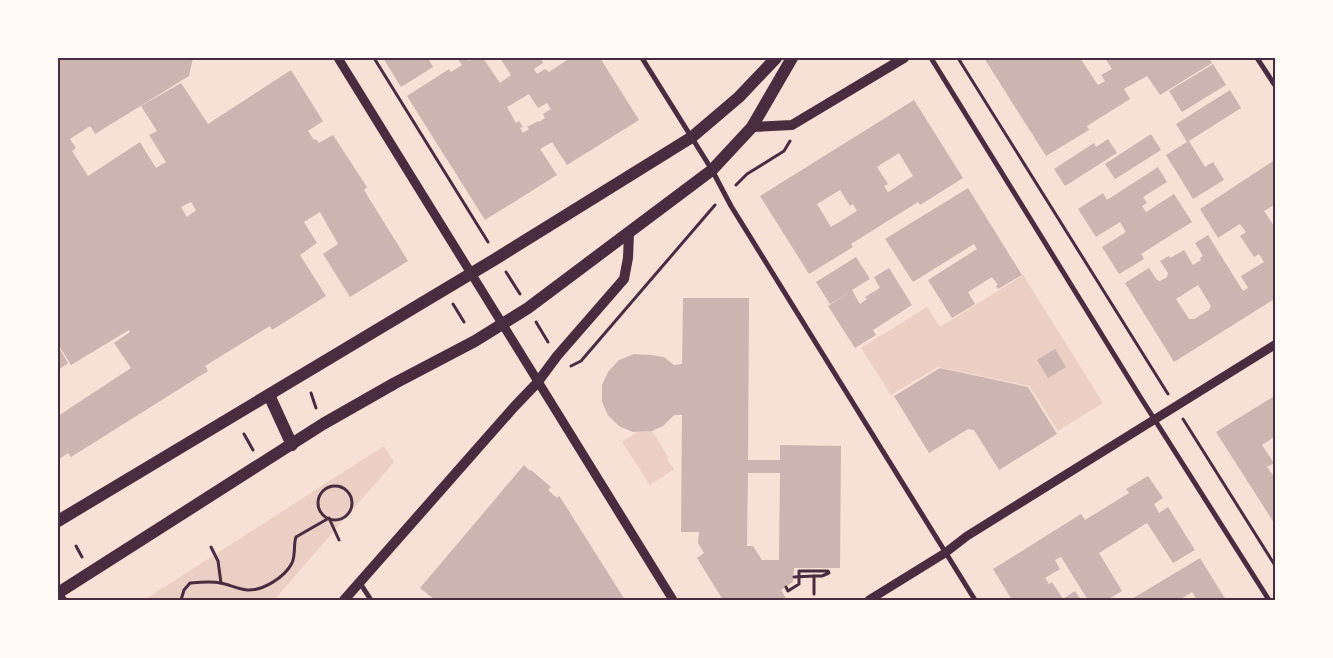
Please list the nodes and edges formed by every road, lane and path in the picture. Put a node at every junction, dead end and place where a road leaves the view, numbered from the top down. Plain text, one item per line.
1 (338, 58) edge
2 (374, 58) edge
3 (642, 58) edge
4 (776, 58) edge
5 (792, 58) edge
6 (904, 58) edge
7 (931, 58) edge
8 (958, 58) edge
9 (1257, 58) edge
10 (1276, 86) edge
11 (805, 119) junction
12 (752, 127) junction
13 (692, 137) junction
14 (712, 170) junction
15 (726, 195) junction
16 (629, 233) junction
17 (488, 242) dead end
18 (505, 271) dead end
19 (470, 274) junction
20 (521, 297) dead end
21 (453, 304) dead end
22 (464, 322) dead end
23 (501, 324) junction
24 (538, 326) dead end
25 (1276, 344) edge
26 (550, 345) dead end
27 (565, 369) dead end
28 (537, 383) junction
29 (268, 395) junction
30 (1176, 407) junction
31 (1155, 419) junction
32 (292, 444) junction
33 (329, 518) junction
34 (58, 521) edge
35 (339, 540) dead end
36 (211, 548) dead end
37 (945, 553) junction
38 (1276, 566) edge
39 (799, 576) junction
40 (814, 576) junction
41 (794, 577) dead end
42 (221, 583) junction
43 (360, 583) junction
44 (786, 587) dead end
45 (60, 594) edge
46 (814, 594) dead end
47 (181, 600) edge
48 (344, 600) edge
49 (371, 600) edge
50 (673, 600) edge
51 (869, 600) edge
52 (975, 600) edge
53 (1269, 600) edge

1 - 19 street
2 - 17 path
3 - 13 street
4 - 13 main road
5 - 12 main road
6 - 11 main road
7 - 31 street
8 - 30 path
9 - 10 street
11 - 12 main road
11 - 15 path
12 - 14 main road
13 - 14 street
13 - 19 main road
14 - 15 street
14 - 16 main road
15 - 27 path
15 - 37 street
16 - 23 main road
16 - 28 main road
18 - 20 path
19 - 23 street
19 - 29 main road
21 - 22 path
23 - 28 street
23 - 32 main road
24 - 26 path
25 - 30 street
28 - 43 main road
28 - 50 street
29 - 32 main road
29 - 34 main road
30 - 31 street
30 - 38 path
31 - 37 street
31 - 53 street
32 - 45 main road
33 - 33 path
33 - 35 path
33 - 42 path
36 - 42 path
37 - 51 street
37 - 52 street
39 - 40 path
39 - 40 path
39 - 41 path
39 - 44 path
40 - 46 path
42 - 47 path
43 - 48 main road
43 - 49 street

